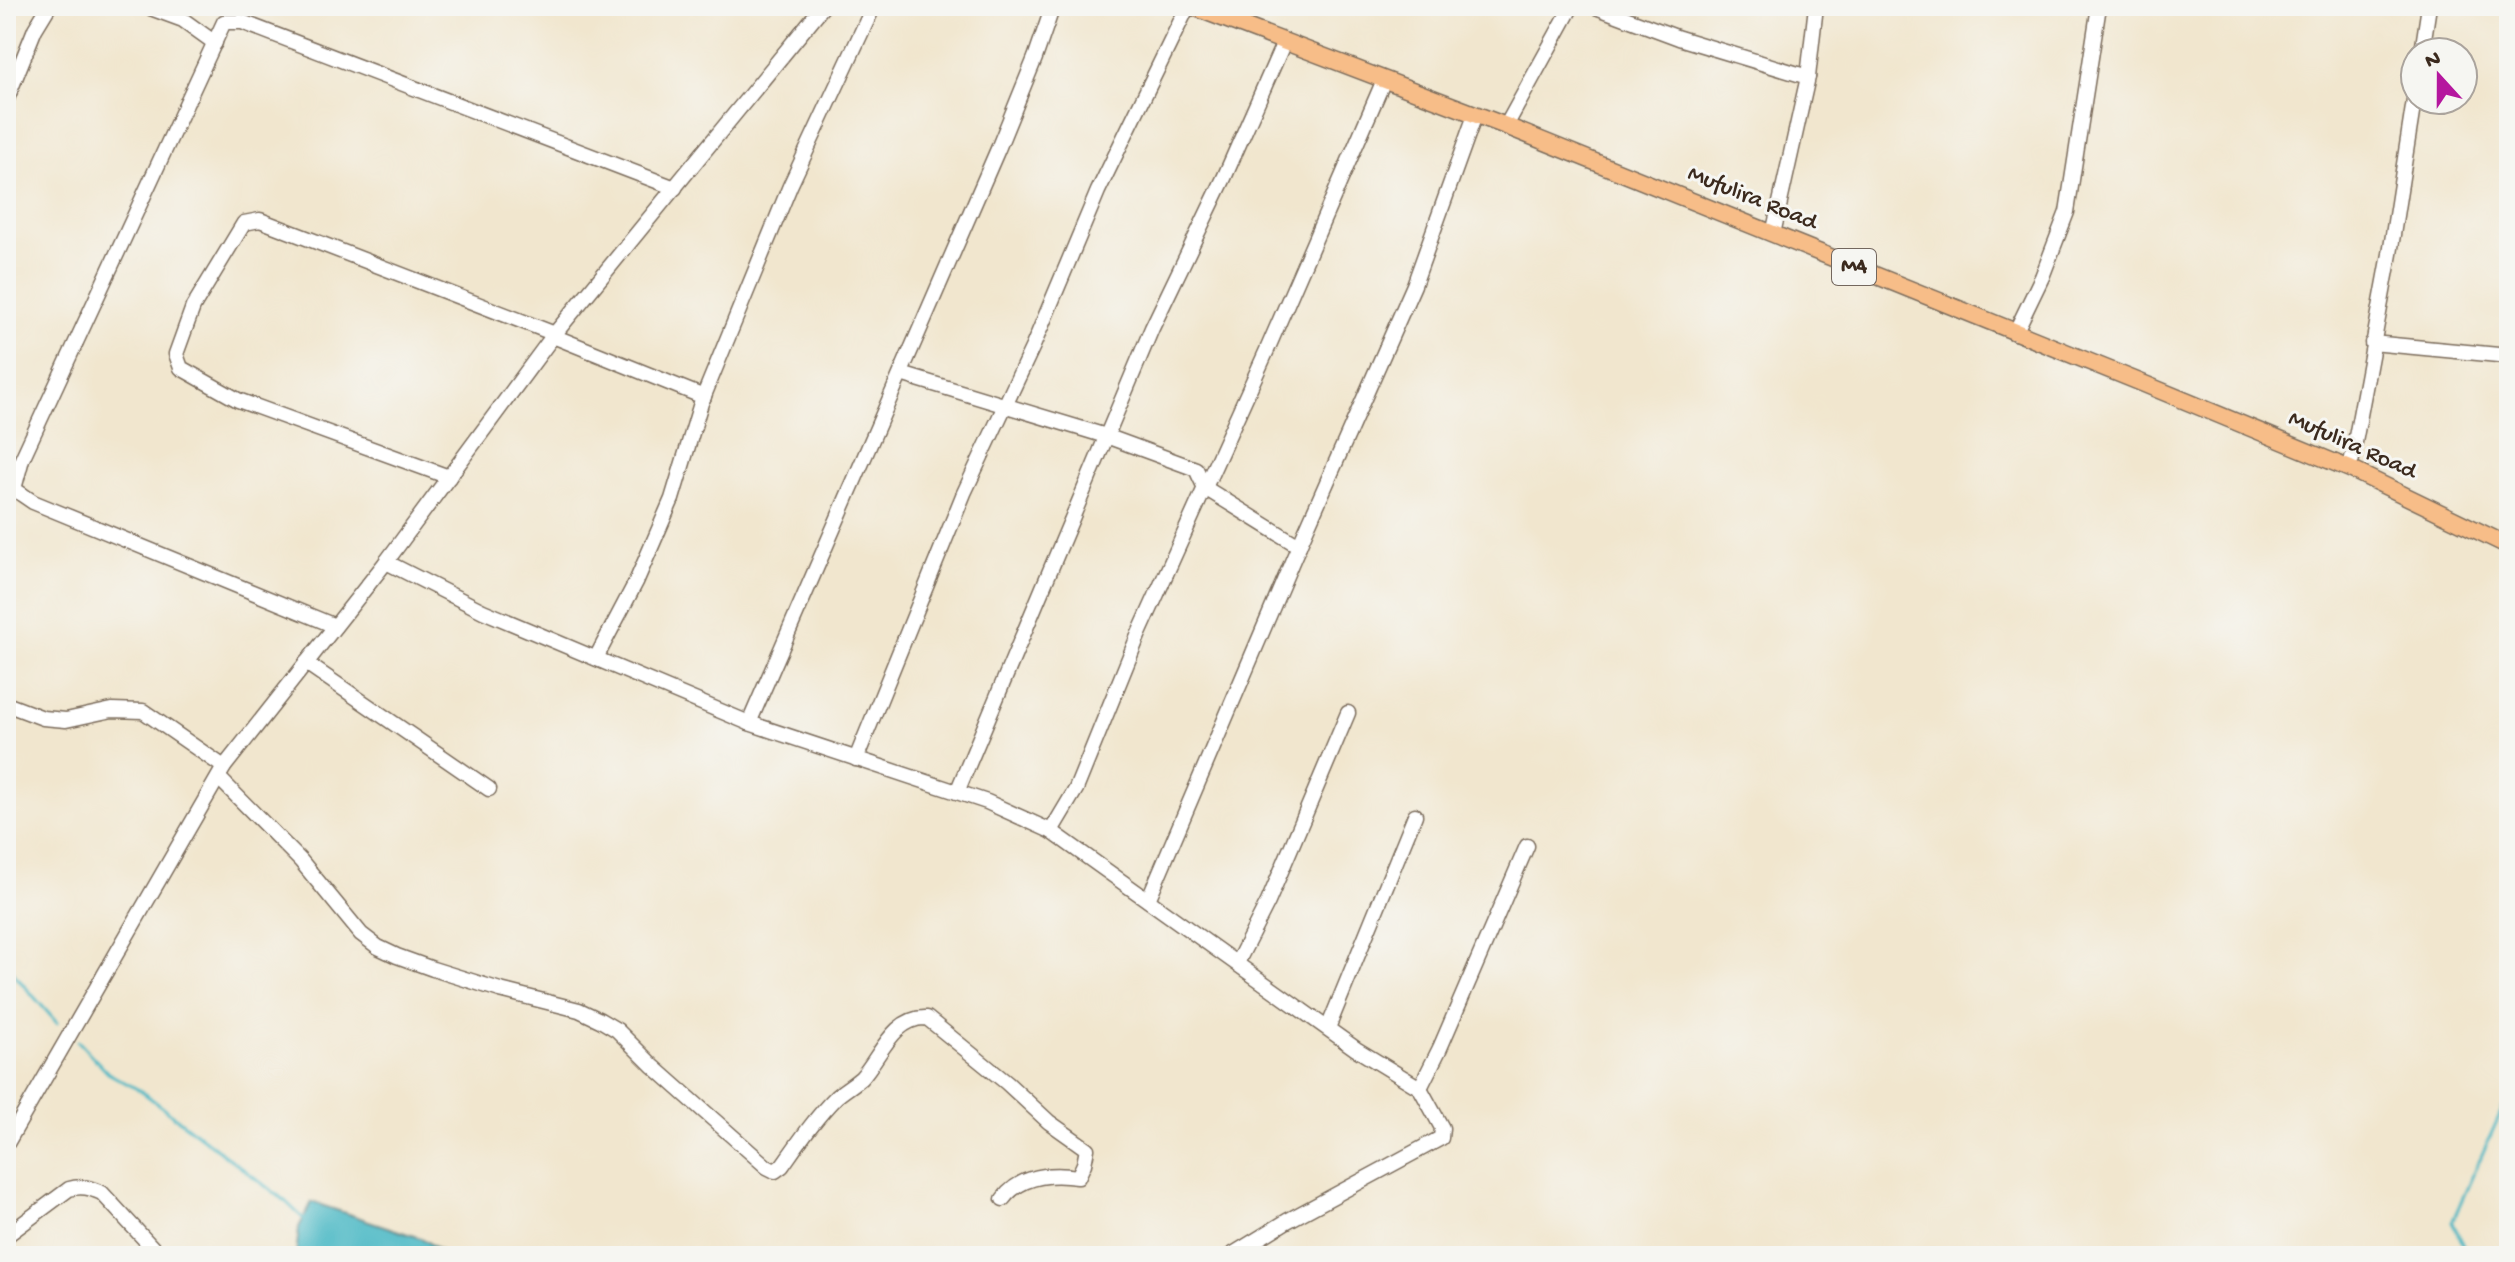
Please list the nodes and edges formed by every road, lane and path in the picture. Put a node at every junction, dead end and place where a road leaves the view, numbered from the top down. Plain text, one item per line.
1 (49, 6) edge
2 (145, 6) edge
3 (823, 6) edge
4 (869, 6) edge
5 (1053, 6) edge
6 (1190, 6) edge
7 (1572, 6) edge
8 (1593, 6) edge
9 (1816, 6) edge
10 (2099, 6) edge
11 (2429, 6) edge
12 (2424, 36) edge
13 (1284, 42) junction
14 (215, 43) junction
15 (1808, 77) junction
16 (1384, 80) junction
17 (6, 101) edge
18 (1475, 115) junction
19 (2412, 116) edge
20 (1506, 126) junction
21 (675, 188) junction
22 (1773, 234) junction
23 (2015, 333) junction
24 (554, 335) junction
25 (2372, 343) junction
26 (2509, 356) edge
27 (901, 374) junction
28 (704, 397) junction
29 (1005, 406) junction
30 (1106, 436) junction
31 (2350, 469) junction
32 (449, 477) junction
33 (1205, 488) junction
34 (1299, 546) junction
35 (2509, 546) edge
36 (386, 562) junction
37 (335, 626) junction
38 (596, 658) junction
39 (306, 663) junction
40 (6, 704) edge
41 (1348, 713) dead end
42 (749, 723) junction
43 (856, 759) junction
44 (221, 772) junction
45 (489, 789) dead end
46 (957, 792) junction
47 (1415, 815) dead end
48 (1051, 831) junction
49 (1527, 846) dead end
50 (1148, 900) junction
51 (1237, 963) junction
52 (1328, 1028) junction
53 (1420, 1088) junction
54 (6, 1145) edge
55 (1003, 1199) dead end
56 (6, 1236) edge
57 (160, 1256) edge
58 (1230, 1256) edge

1 - 17 street
2 - 14 street
3 - 21 street
4 - 28 street
5 - 27 street
6 - 13 main road, Mufulira Road / M4
6 - 29 street
7 - 20 street
8 - 15 street
9 - 15 street
10 - 23 street
11 - 12 street
13 - 16 main road, Mufulira Road / M4
13 - 30 street
14 - 21 street
14 - 37 street
15 - 22 street
16 - 18 main road, Mufulira Road / M4
16 - 33 street
18 - 20 main road, Mufulira Road / M4
18 - 34 street
19 - 25 street
20 - 22 main road, Mufulira Road / M4
21 - 24 street
22 - 23 main road, Mufulira Road / M4
23 - 31 main road, Mufulira Road / M4
24 - 28 street
24 - 32 street
24 - 32 street
25 - 26 street
25 - 31 street
27 - 29 street
27 - 42 street
28 - 38 street
29 - 30 street
29 - 43 street
30 - 33 street
30 - 46 street
31 - 35 main road, Mufulira Road / M4
32 - 36 street
33 - 34 street
33 - 48 street
34 - 50 street
36 - 37 street
36 - 38 street
37 - 39 street
38 - 42 street
39 - 44 street
39 - 45 street
40 - 44 street
41 - 51 street
42 - 43 street
43 - 46 street
44 - 54 street
44 - 55 street
46 - 48 street
47 - 52 street
48 - 50 street
49 - 53 street
50 - 51 street
51 - 52 street
52 - 53 street
53 - 58 street
56 - 57 street

